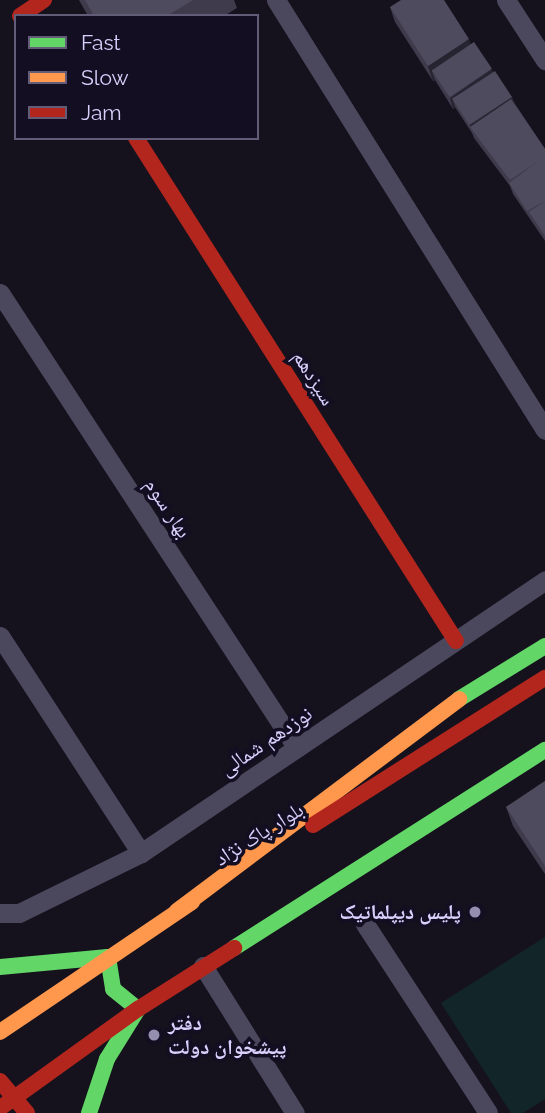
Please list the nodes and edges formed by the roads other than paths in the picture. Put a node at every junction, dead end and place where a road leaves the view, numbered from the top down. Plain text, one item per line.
1 (46, 0) edge
2 (276, 0) edge
3 (506, 0) edge
4 (23, 14) edge
5 (545, 61) edge
6 (137, 140) edge
7 (0, 293) edge
8 (545, 430) edge
9 (545, 580) edge
10 (0, 636) edge
11 (456, 641) junction
12 (545, 646) edge
13 (545, 678) edge
14 (297, 748) junction
15 (545, 750) edge
16 (141, 852) junction
17 (177, 911) junction
18 (0, 913) edge
19 (365, 924) dead end
20 (108, 957) junction
21 (203, 966) junction
22 (0, 967) edge
23 (138, 1009) junction
24 (0, 1032) edge
25 (0, 1081) edge
26 (14, 1098) junction
27 (0, 1108) edge
28 (27, 1113) edge
29 (89, 1113) edge
30 (295, 1113) edge
31 (488, 1113) edge

1 - 4 main road
2 - 8 street
3 - 5 street
6 - 11 main road, سیزدهم
7 - 14 street, بهار سوم
9 - 11 street, نوزدهم شمالی
10 - 16 street
11 - 14 street, نوزدهم شمالی
12 - 17 main road
13 - 17 main road, بلوار پاک نژاد
14 - 16 street, نوزدهم شمالی
15 - 21 main road
16 - 18 street, نوزدهم شمالی
17 - 20 main road, بلوار پاک نژاد
19 - 31 street
20 - 22 main road
20 - 23 main road
20 - 24 main road, بلوار پاک نژاد
21 - 23 main road
21 - 30 street
23 - 26 main road
23 - 29 main road
25 - 26 main road
26 - 27 main road
26 - 28 main road

